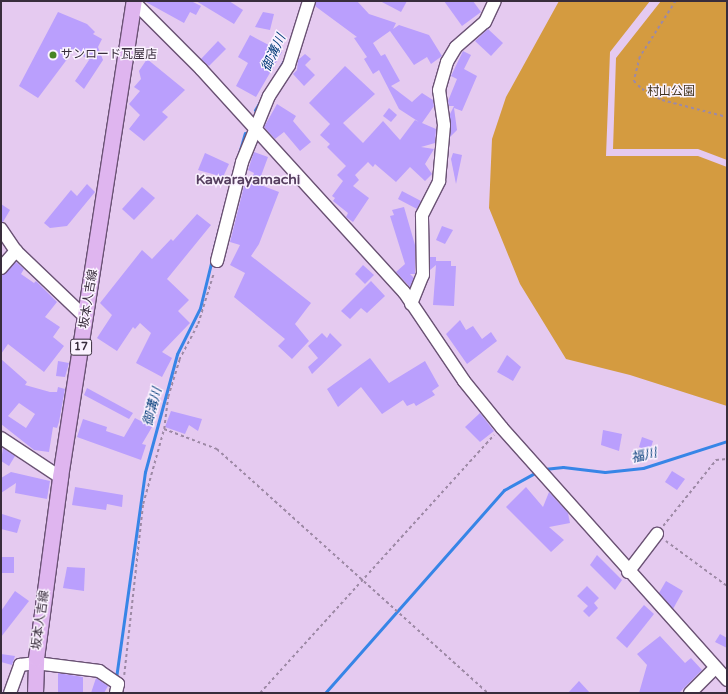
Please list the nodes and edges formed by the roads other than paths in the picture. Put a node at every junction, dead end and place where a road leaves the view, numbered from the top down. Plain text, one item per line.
1 (134, 1) edge
2 (309, 1) edge
3 (495, 1) edge
4 (256, 130) junction
5 (1, 229) edge
6 (16, 251) junction
7 (217, 261) road end
8 (1, 268) edge
9 (411, 304) junction
10 (86, 318) junction
11 (1, 438) edge
12 (60, 477) junction
13 (657, 534) road end
14 (628, 572) junction
15 (36, 663) junction
16 (715, 668) junction
17 (727, 680) edge
18 (117, 688) edge
19 (10, 693) edge
20 (35, 693) edge
21 (690, 693) edge

1 - 4 street
1 - 10 main road, 坂本人吉線 / 17
2 - 4 street
3 - 9 street
4 - 7 street
4 - 9 street
5 - 6 street
6 - 8 street
6 - 10 street
9 - 14 street
10 - 12 main road, 坂本人吉線 / 17
11 - 12 street
12 - 15 main road, 坂本人吉線 / 17
13 - 14 street
14 - 16 street
15 - 18 street
15 - 19 street
15 - 20 main road, 坂本人吉線 / 17
16 - 17 street
16 - 21 street

